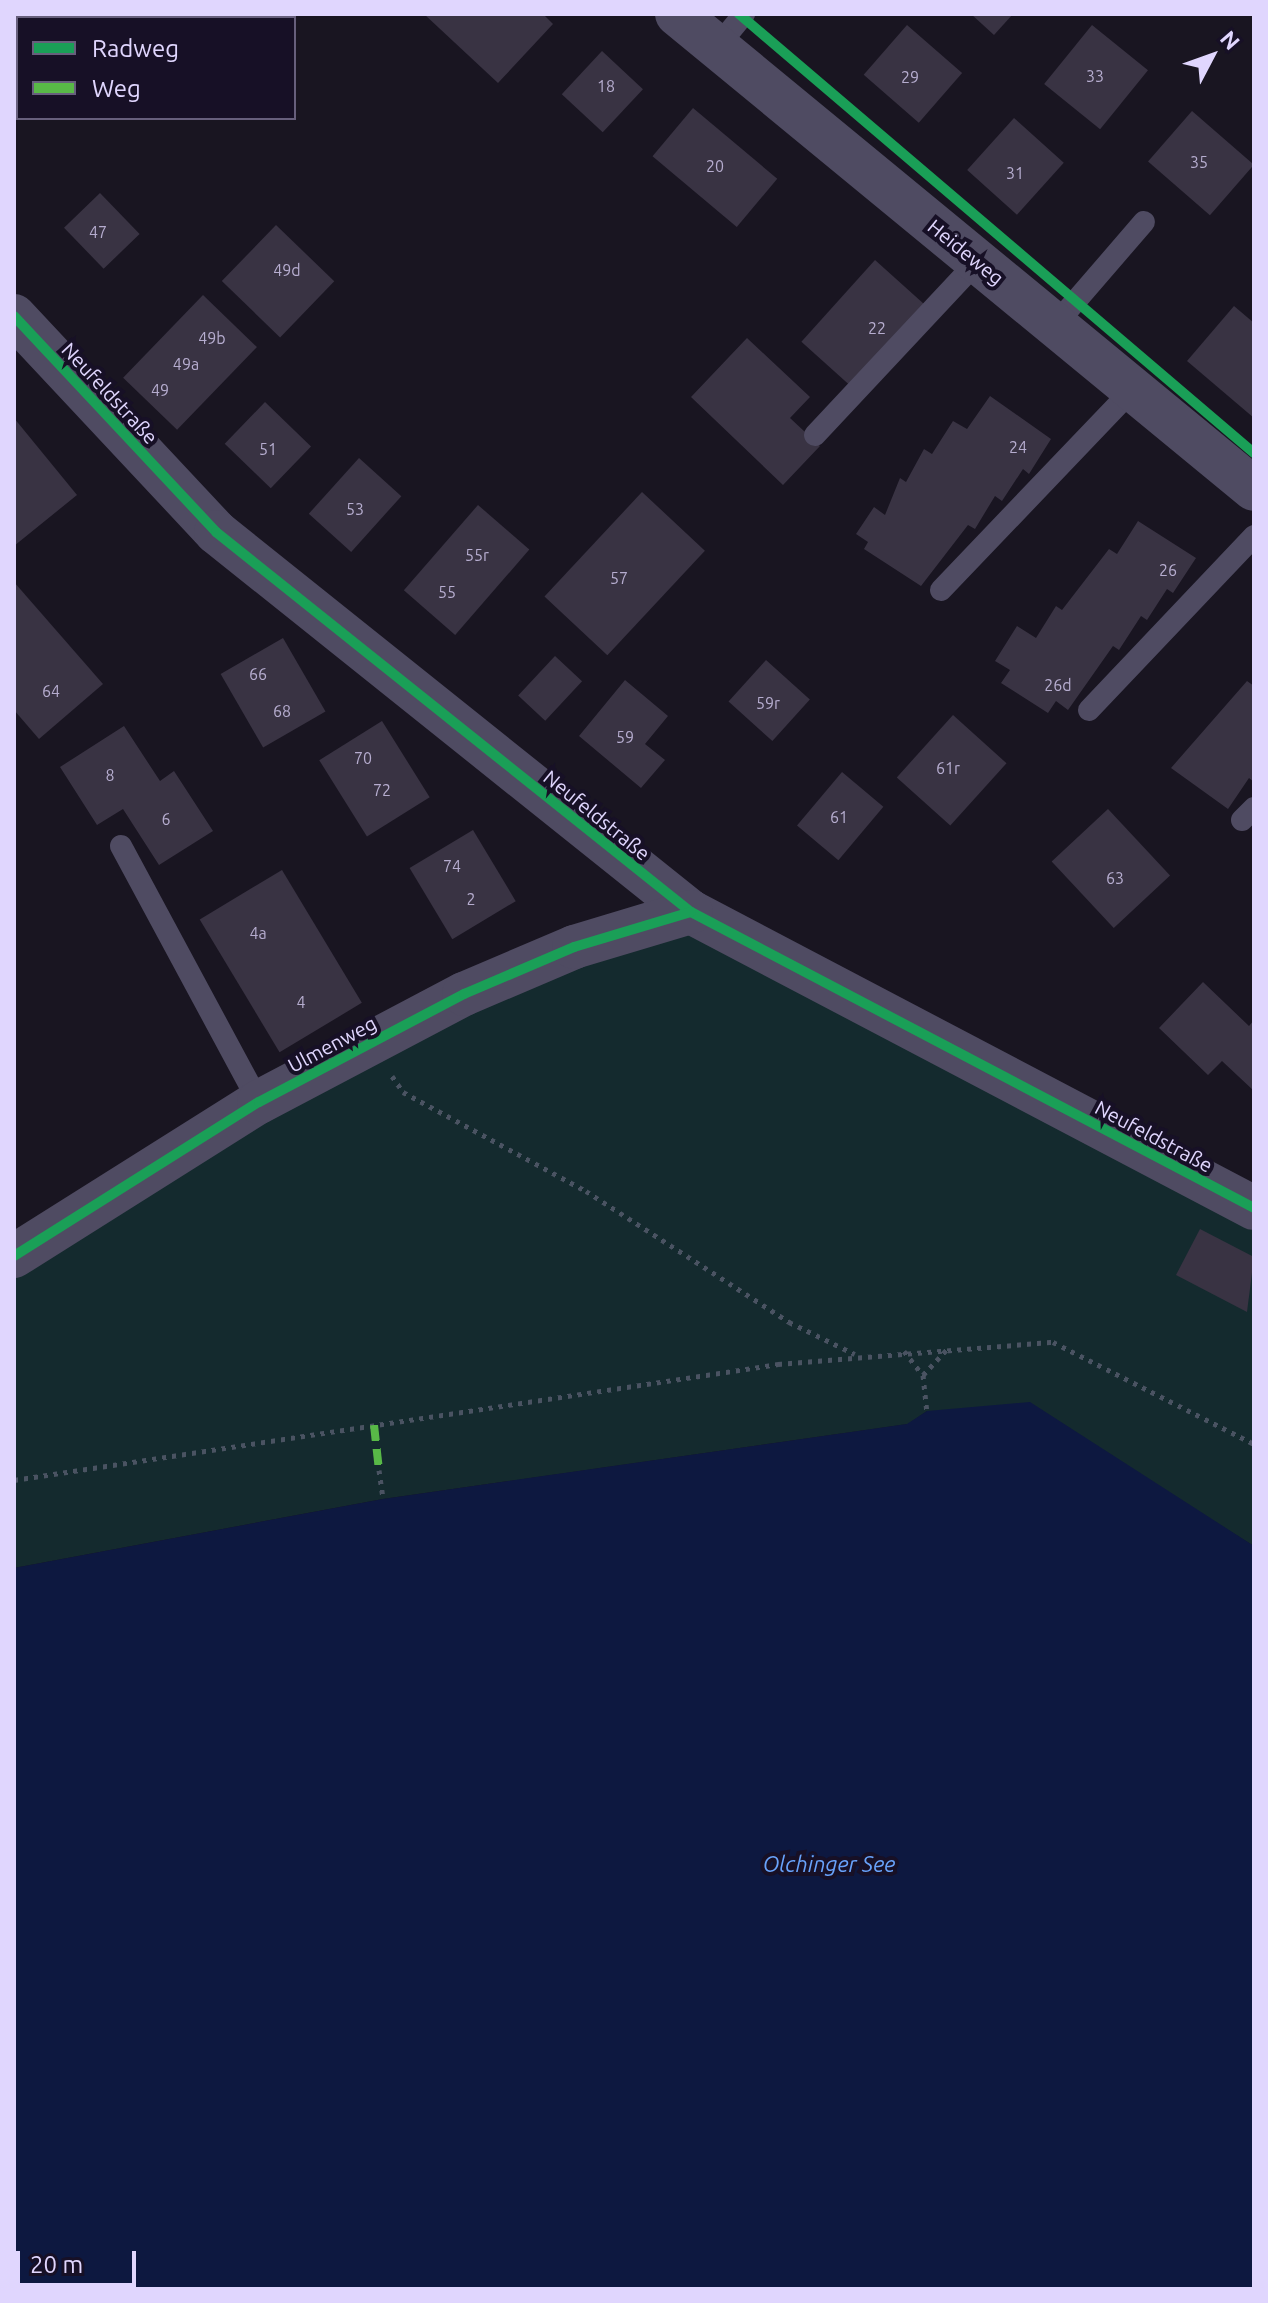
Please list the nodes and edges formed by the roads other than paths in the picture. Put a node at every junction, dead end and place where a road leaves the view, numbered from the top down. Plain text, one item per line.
1 (677, 14) edge
2 (744, 14) edge
3 (717, 47) junction
4 (1144, 222) dead end
5 (977, 262) junction
6 (14, 316) edge
7 (1055, 325) junction
8 (1133, 389) junction
9 (815, 435) dead end
10 (1254, 489) edge
11 (1254, 536) edge
12 (941, 590) dead end
13 (1089, 710) dead end
14 (121, 846) dead end
15 (691, 912) junction
16 (259, 1102) junction
17 (1254, 1208) edge
18 (14, 1256) edge

1 - 3 street, Heideweg
2 - 3 lane
3 - 5 street, Heideweg
4 - 7 lane
5 - 7 street, Heideweg
5 - 9 lane
6 - 15 street, Neufeldstraße
7 - 8 street, Heideweg
8 - 10 street, Heideweg
8 - 12 lane
11 - 13 lane
14 - 16 lane
15 - 16 street, Ulmenweg
15 - 17 street, Neufeldstraße
16 - 18 street, Ulmenweg

